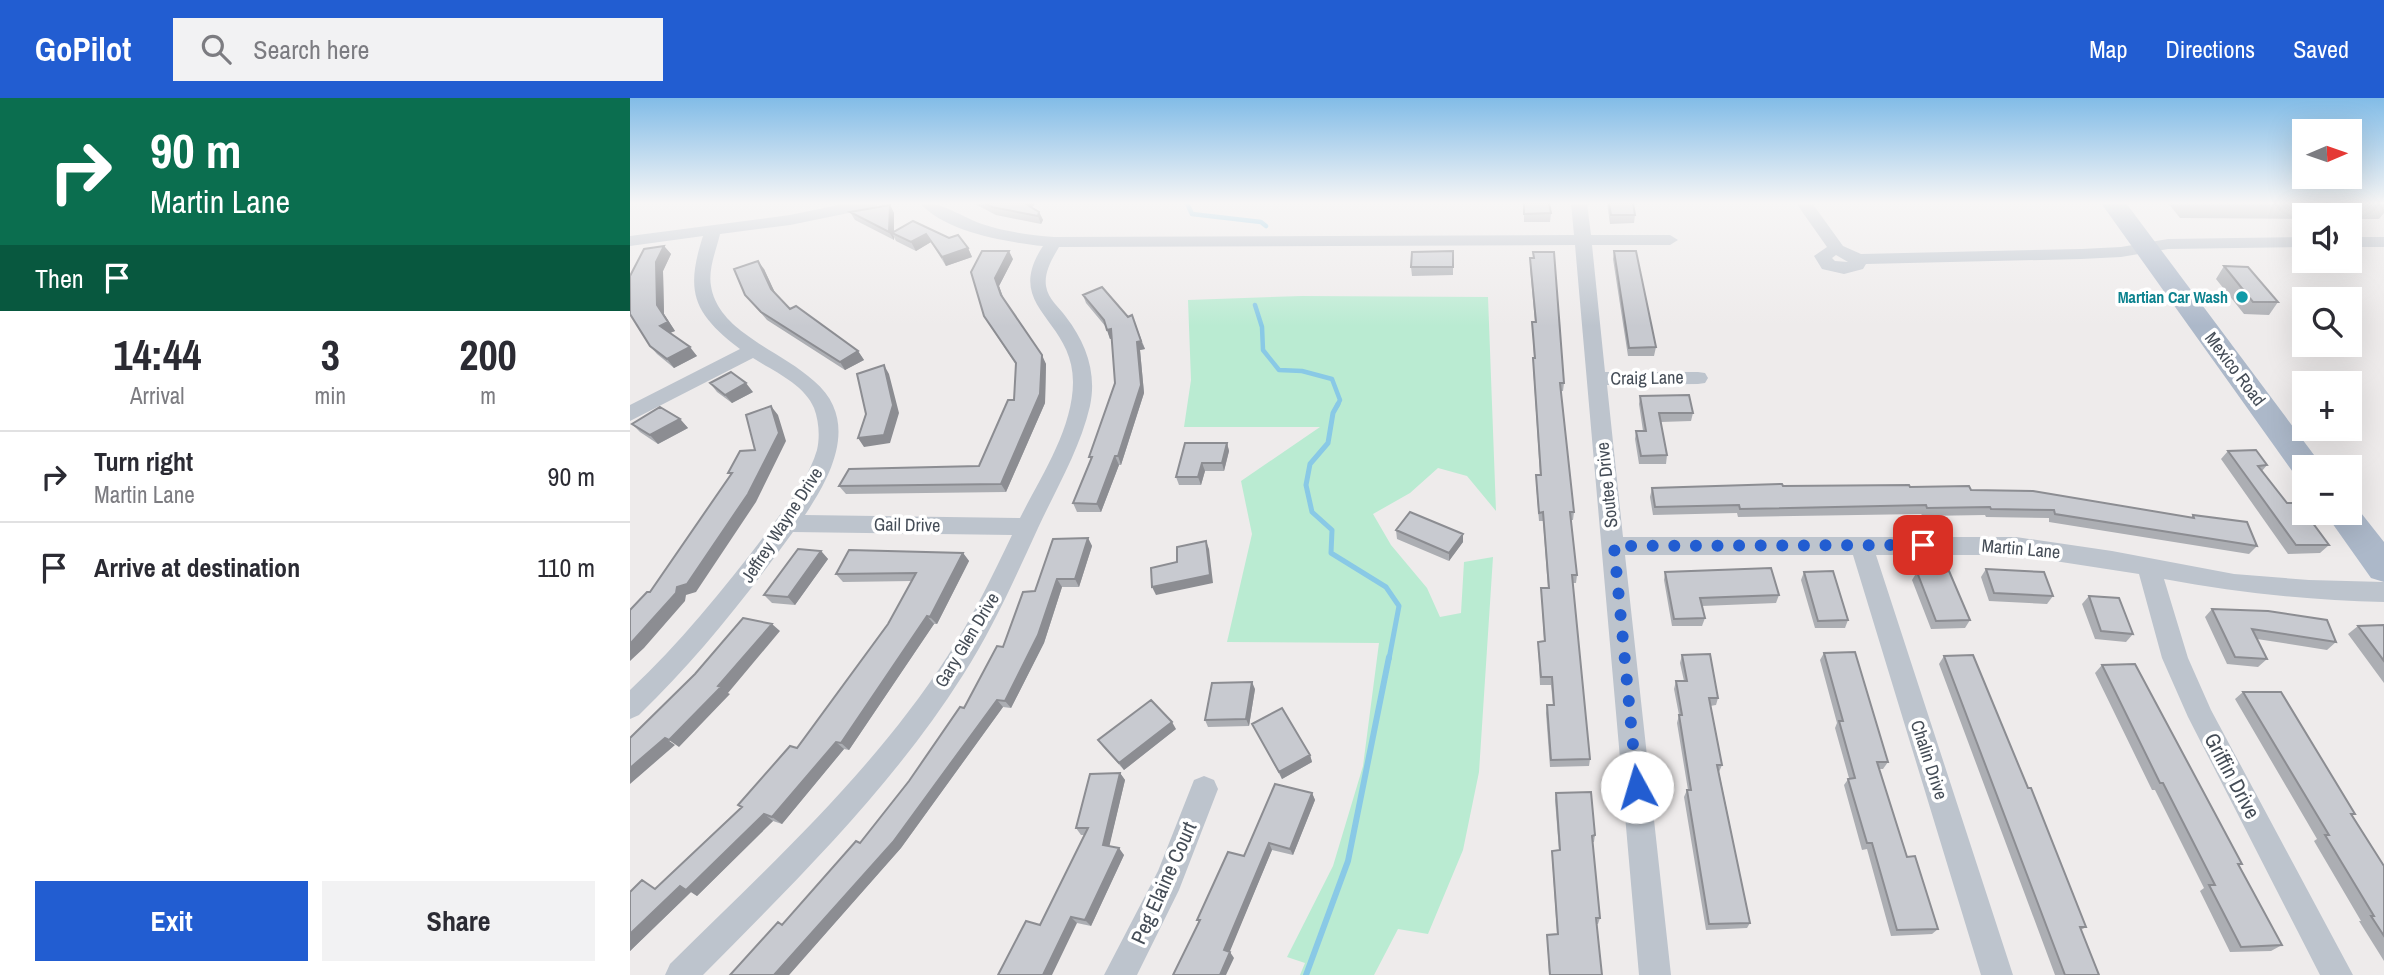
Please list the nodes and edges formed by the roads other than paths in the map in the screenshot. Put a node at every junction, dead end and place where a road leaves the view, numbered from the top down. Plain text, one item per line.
1 (709, 244) edge
2 (1053, 244) edge
3 (1582, 244) edge
4 (1834, 244) edge
5 (2143, 244) edge
6 (2173, 244) edge
7 (2146, 248) junction
8 (754, 349) junction
9 (1698, 378) dead end
10 (1597, 379) junction
11 (630, 414) edge
12 (2298, 455) edge
13 (786, 523) junction
14 (2351, 525) edge
15 (1027, 527) junction
16 (1861, 545) junction
17 (1614, 546) junction
18 (2149, 567) junction
19 (2384, 568) edge
20 (2384, 592) edge
21 (630, 707) edge
22 (1204, 789) dead end
23 (681, 975) edge
24 (1120, 975) edge
25 (1655, 975) edge
26 (1997, 975) edge
27 (2337, 975) edge

1 - 8 street, Jeffrey Wayne Drive
2 - 15 street, Gary Glen Drive
3 - 10 street, Soutee Drive
4 - 7 street
5 - 7 main road, Mexico Road
6 - 7 street
7 - 12 main road, Mexico Road
8 - 11 street
8 - 13 street, Jeffrey Wayne Drive
9 - 10 street, Craig Lane
10 - 17 street, Soutee Drive
13 - 15 street, Gail Drive
13 - 21 street, Jeffrey Wayne Drive
14 - 19 main road
15 - 23 street, Gary Glen Drive
16 - 17 street, Martin Lane
16 - 18 street, Martin Lane
16 - 26 street, Chalin Drive
17 - 25 street, Soutee Drive
18 - 20 street, Martin Lane
18 - 27 street, Griffin Drive
22 - 24 street, Peg Elaine Court

